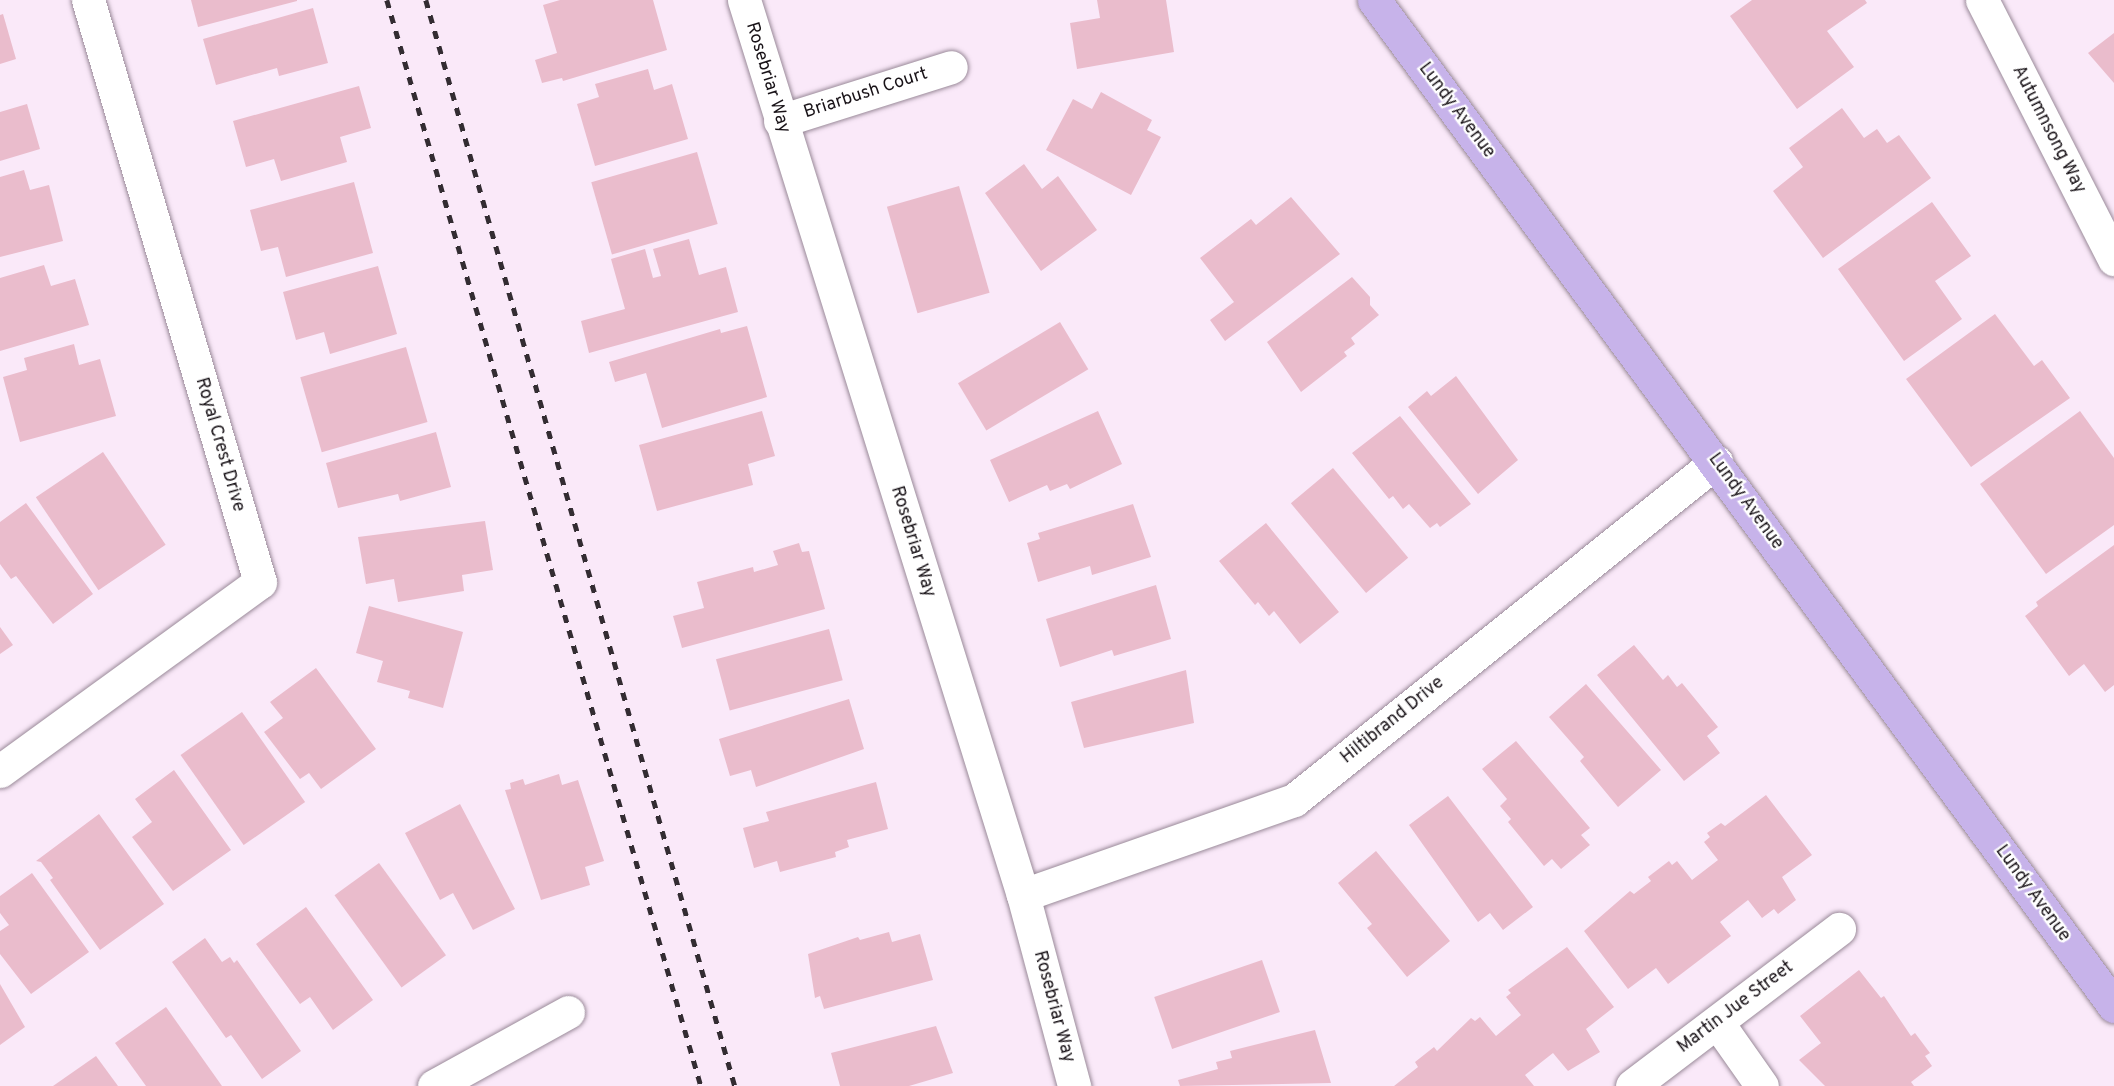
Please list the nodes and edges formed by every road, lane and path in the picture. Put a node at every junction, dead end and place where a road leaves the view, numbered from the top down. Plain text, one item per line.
1 (88, 0) edge
2 (744, 0) edge
3 (1374, 0) edge
4 (1982, 0) edge
5 (951, 67) dead end
6 (780, 121) junction
7 (2114, 259) edge
8 (1716, 462) junction
9 (0, 771) edge
10 (1023, 895) junction
11 (1839, 929) dead end
12 (2114, 1006) edge
13 (568, 1011) dead end
14 (1717, 1022) junction
15 (434, 1086) edge
16 (1074, 1086) edge
17 (1632, 1086) edge
18 (1762, 1086) edge

1 - 9 street, Royal Crest Drive
2 - 6 street, Rosebriar Way
3 - 8 main road, Lundy Avenue
4 - 7 street, Autumnsong Way
5 - 6 street, Briarbush Court
6 - 10 street, Rosebriar Way
8 - 10 street, Hiltibrand Drive
8 - 12 main road, Lundy Avenue
10 - 16 street, Rosebriar Way
11 - 14 street, Martin Jue Street
13 - 15 street
14 - 17 street, Martin Jue Street
14 - 18 street

